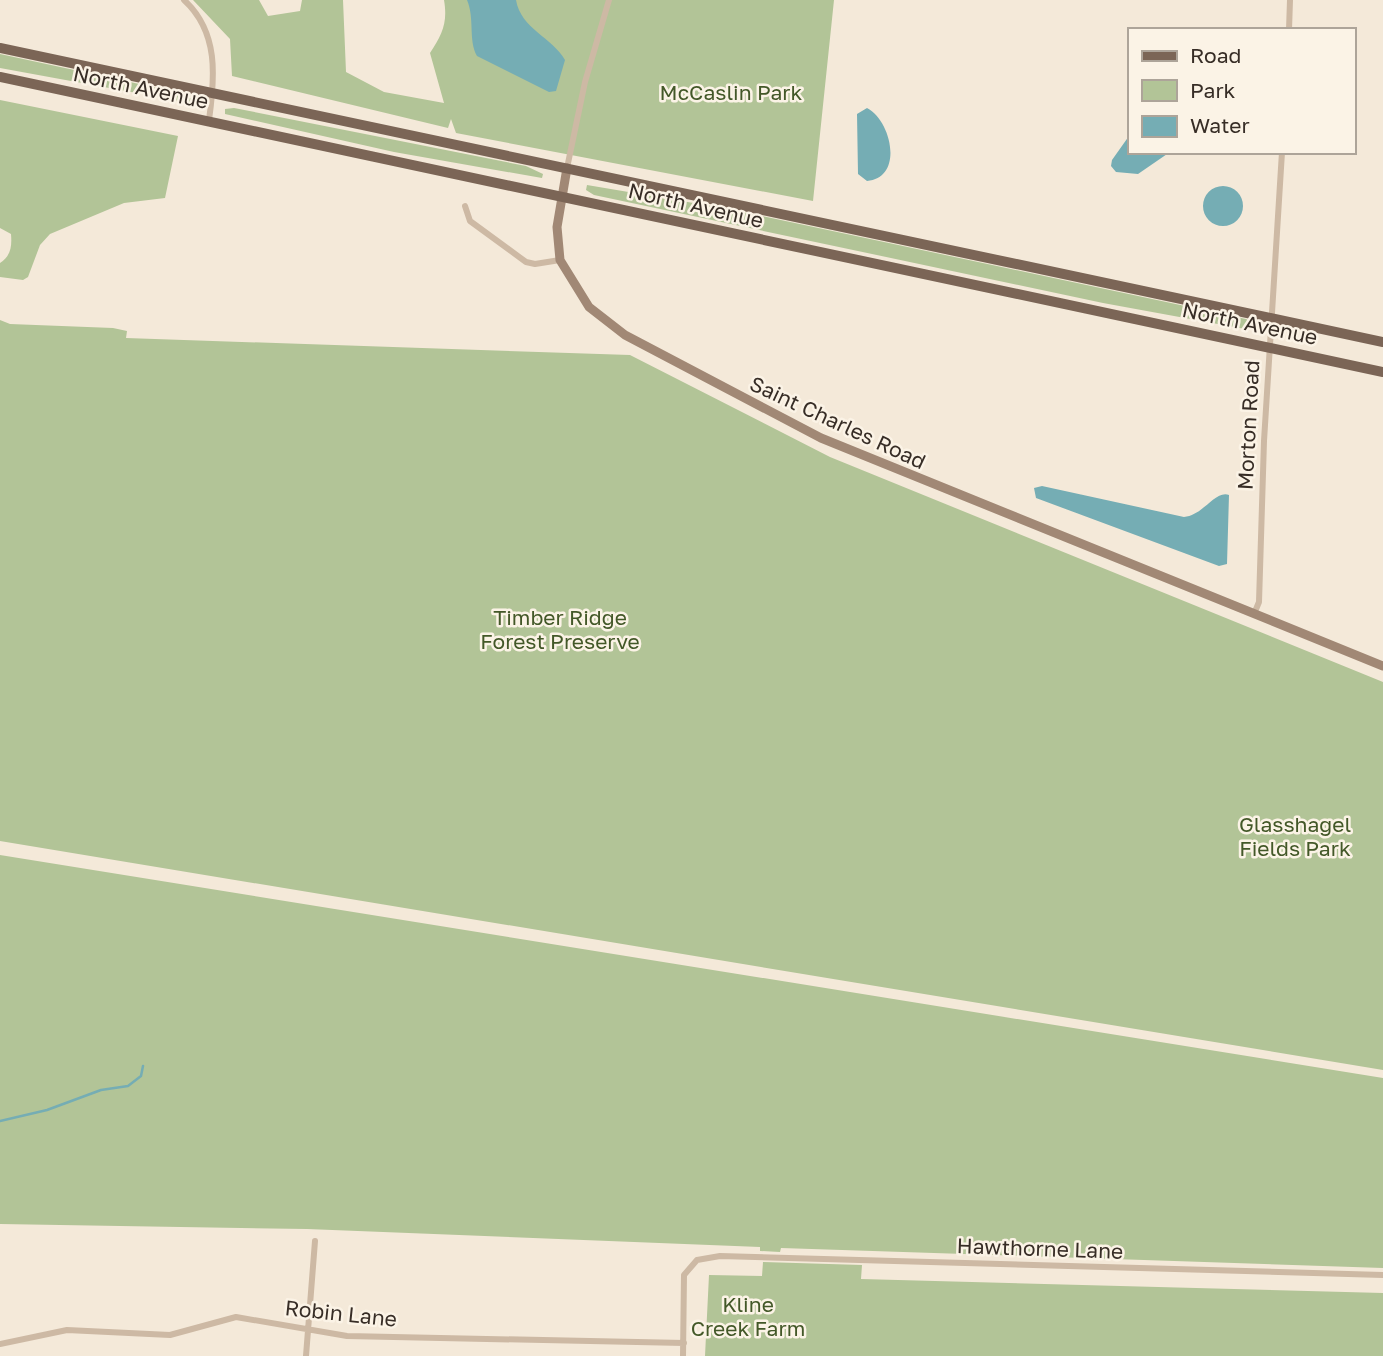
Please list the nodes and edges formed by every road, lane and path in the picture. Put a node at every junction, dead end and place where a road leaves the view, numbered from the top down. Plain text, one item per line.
1 (184, 0) edge
2 (609, 0) edge
3 (1290, 0) edge
4 (1289, 28) edge
5 (0, 48) edge
6 (0, 77) edge
7 (213, 92) junction
8 (209, 120) junction
9 (1282, 154) edge
10 (567, 168) junction
11 (561, 195) junction
12 (465, 206) dead end
13 (560, 260) junction
14 (1271, 317) junction
15 (1383, 342) edge
16 (1270, 347) junction
17 (1383, 372) edge
18 (1254, 614) junction
19 (1383, 666) edge
20 (315, 1241) dead end
21 (1383, 1275) edge
22 (310, 1330) junction
23 (684, 1343) junction
24 (0, 1344) edge
25 (306, 1356) edge
26 (683, 1356) edge

1 - 7 street
2 - 10 street, Saint Charles Road
3 - 4 street
5 - 7 main road, North Avenue
6 - 8 main road, North Avenue
7 - 8 street
7 - 10 main road, North Avenue
8 - 11 main road, North Avenue
9 - 14 street, Morton Road
10 - 11 street, Saint Charles Road
10 - 14 main road, North Avenue
11 - 13 street, Saint Charles Road
11 - 16 main road, North Avenue
12 - 13 street
13 - 18 street, Saint Charles Road
14 - 15 main road, North Avenue
14 - 16 street, Morton Road
16 - 17 main road, North Avenue
16 - 18 street, Morton Road
18 - 19 street, Saint Charles Road
20 - 22 street
21 - 23 street, Hawthorne Lane
22 - 23 street, Robin Lane
22 - 24 street, Robin Lane
22 - 25 street
23 - 26 street

